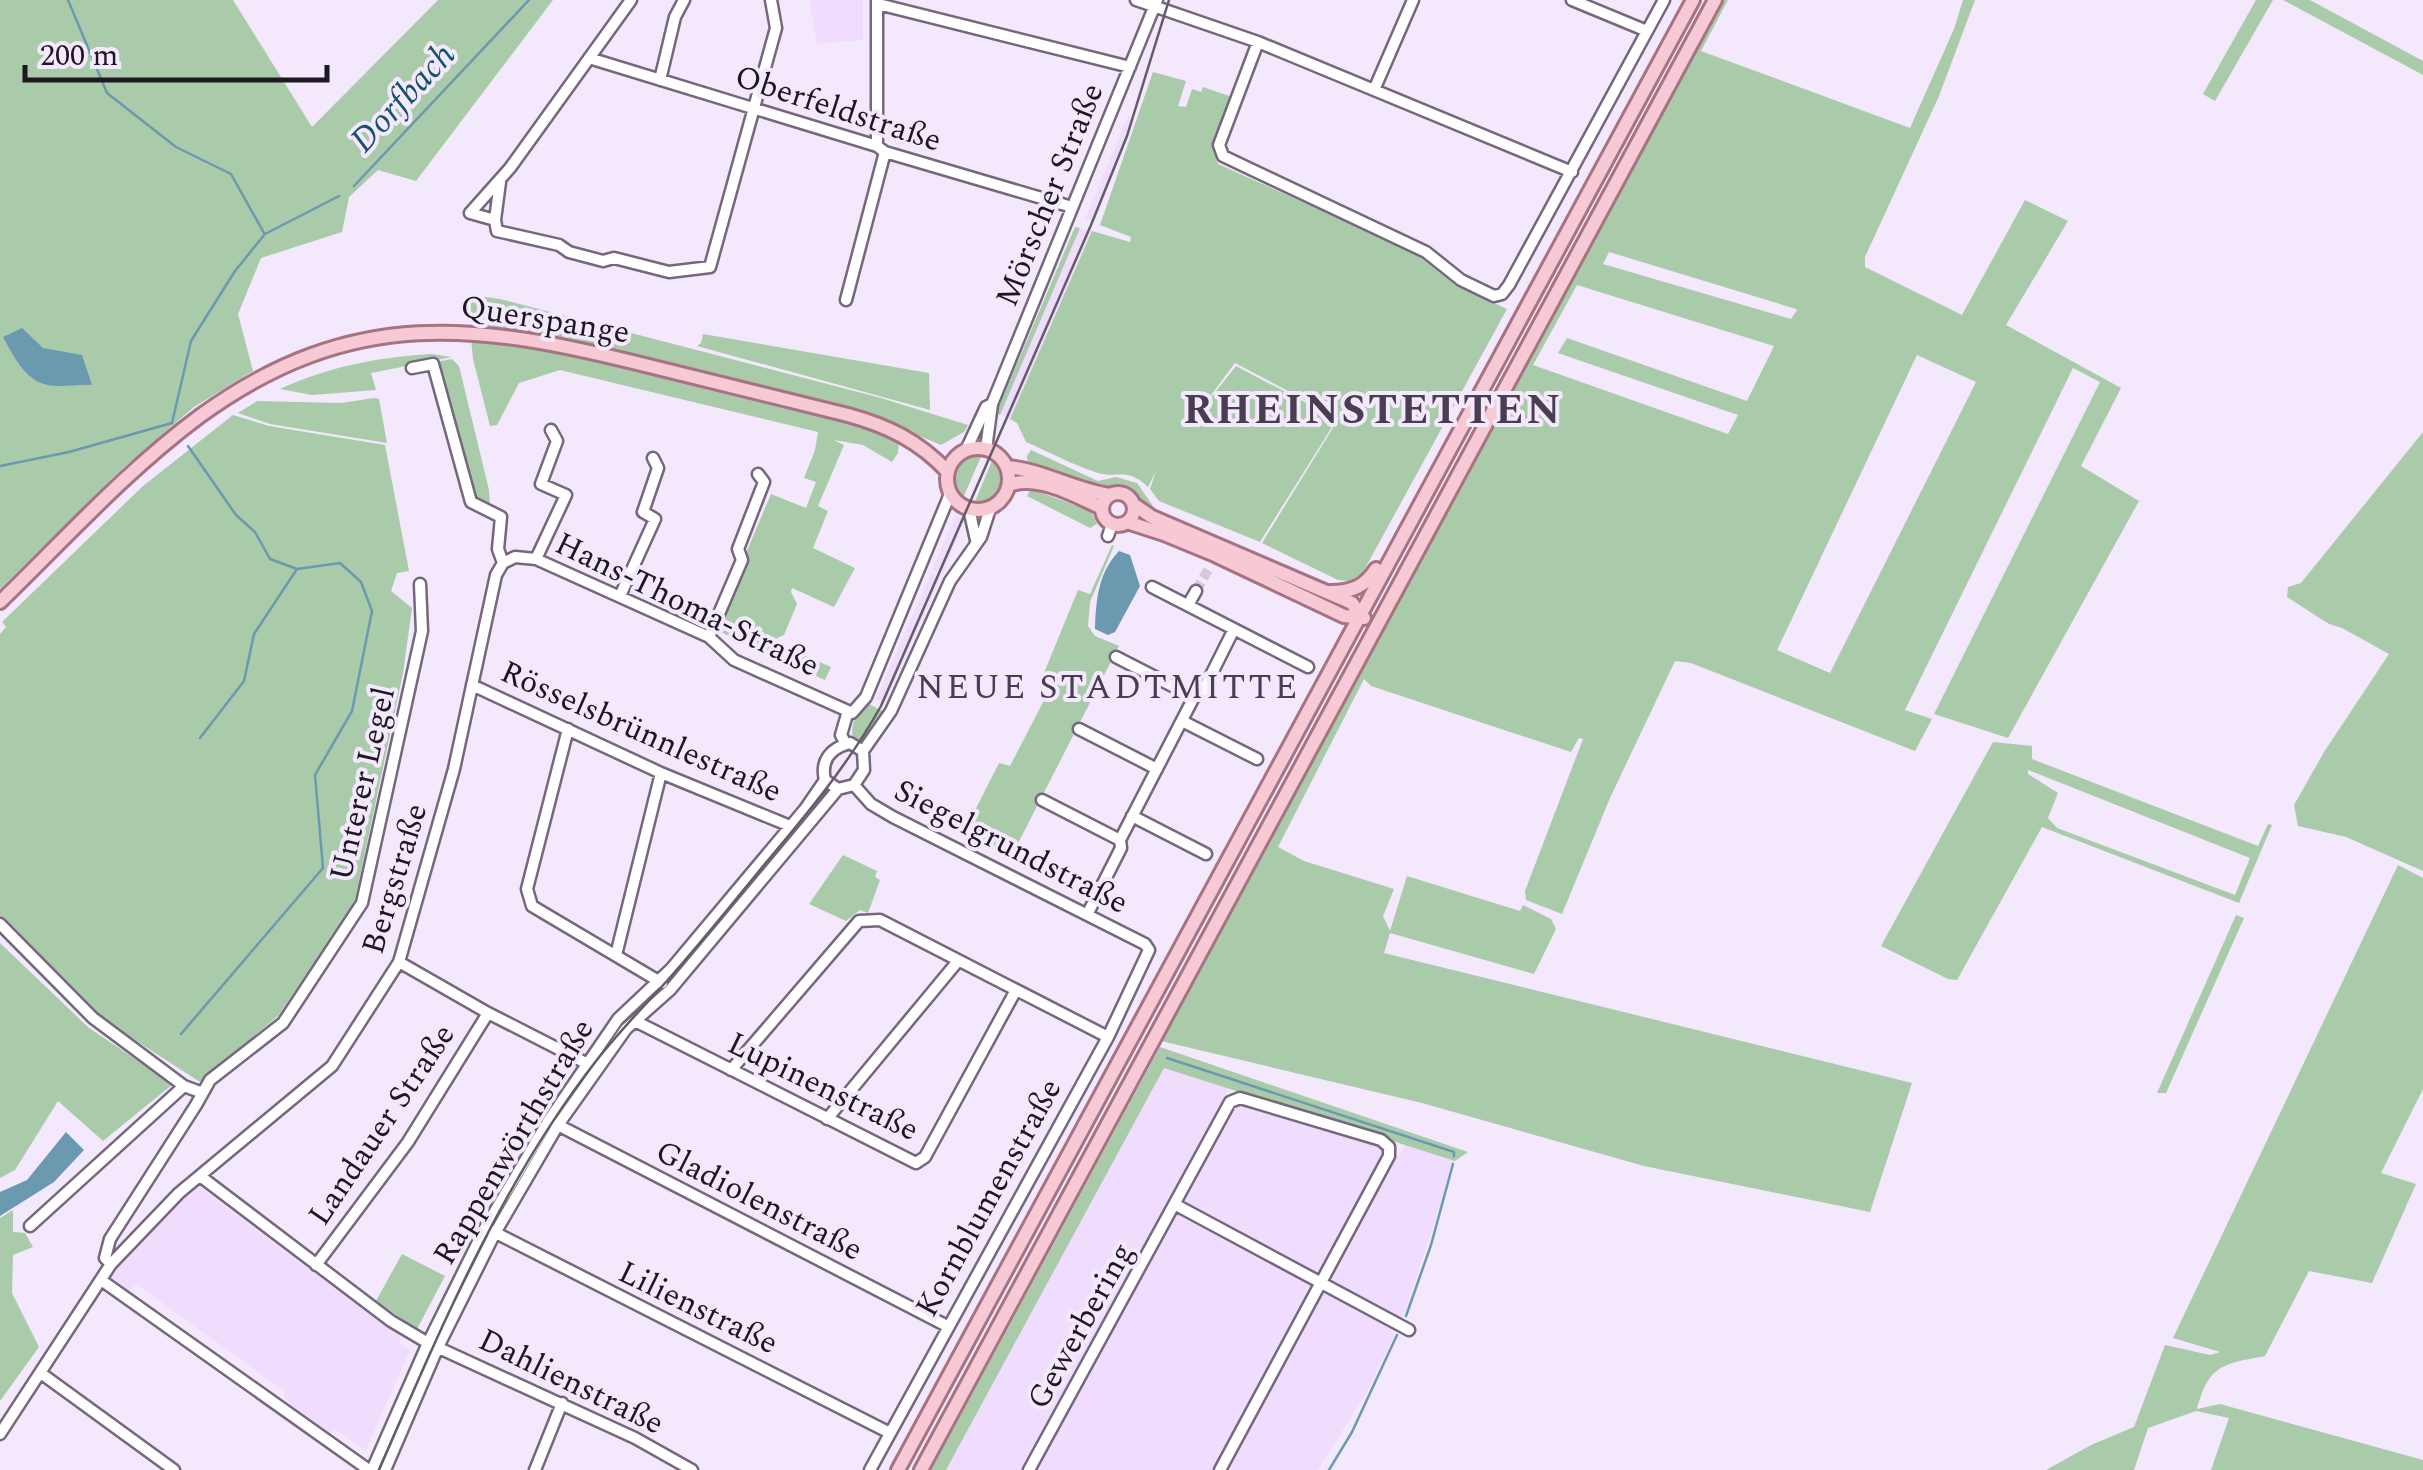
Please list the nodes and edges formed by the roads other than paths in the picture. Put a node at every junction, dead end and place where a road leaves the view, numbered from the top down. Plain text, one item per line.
1 (630, 0) edge
2 (684, 0) edge
3 (771, 0) edge
4 (1136, 0) edge
5 (1413, 0) edge
6 (1572, 0) edge
7 (1664, 0) edge
8 (1693, 0) edge
9 (1714, 0) edge
10 (878, 2) edge
11 (1156, 3) edge
12 (1174, 6) edge
13 (1647, 31) junction
14 (1258, 42) junction
15 (589, 58) junction
16 (1130, 67) junction
17 (660, 80) junction
18 (1374, 90) junction
19 (753, 108) junction
20 (881, 149) junction
21 (1572, 172) junction
22 (500, 181) junction
23 (1072, 207) junction
24 (495, 220) junction
25 (846, 300) dead end
26 (412, 368) dead end
27 (992, 404) junction
28 (552, 430) dead end
29 (920, 445) junction
30 (986, 449) junction
31 (962, 453) junction
32 (653, 458) dead end
33 (1007, 466) junction
34 (948, 472) junction
35 (758, 474) dead end
36 (1009, 486) junction
37 (950, 494) junction
38 (1110, 495) junction
39 (1133, 504) junction
40 (990, 508) junction
41 (1102, 508) junction
42 (969, 510) junction
43 (1115, 527) junction
44 (976, 540) junction
45 (1399, 546) junction
46 (1218, 551) junction
47 (536, 559) junction
48 (503, 563) junction
49 (1208, 570) tunnel mouth
50 (420, 584) dead end
51 (1152, 587) dead end
52 (1196, 591) tunnel mouth
53 (1328, 592) junction
54 (620, 596) junction
55 (0, 602) edge
56 (1188, 605) junction
57 (1361, 616) junction
58 (1376, 624) junction
59 (1230, 627) junction
60 (710, 636) junction
61 (1116, 658) dead end
62 (1308, 667) dead end
63 (472, 685) junction
64 (1194, 698) junction
65 (848, 711) junction
66 (1182, 720) junction
67 (568, 729) junction
68 (1079, 729) dead end
69 (846, 744) junction
70 (863, 752) junction
71 (1258, 759) dead end
72 (1157, 769) junction
73 (661, 773) junction
74 (824, 780) junction
75 (854, 785) junction
76 (838, 789) junction
77 (1042, 800) dead end
78 (1132, 816) junction
79 (790, 826) junction
80 (1120, 840) junction
81 (1206, 854) dead end
82 (1088, 914) junction
83 (0, 924) edge
84 (1150, 950) joint
85 (616, 955) junction
86 (958, 961) junction
87 (400, 962) junction
88 (659, 980) junction
89 (670, 990) junction
90 (1016, 990) junction
91 (488, 1013) junction
92 (635, 1021) junction
93 (1108, 1037) junction
94 (586, 1064) junction
95 (731, 1070) junction
96 (184, 1086) junction
97 (200, 1092) junction
98 (827, 1119) junction
99 (553, 1123) junction
100 (200, 1176) junction
101 (1176, 1206) junction
102 (30, 1226) dead end
103 (490, 1230) junction
104 (112, 1264) junction
105 (316, 1265) junction
106 (102, 1280) junction
107 (1321, 1283) junction
108 (947, 1326) junction
109 (1409, 1330) dead end
110 (433, 1345) junction
111 (42, 1374) junction
112 (562, 1402) junction
113 (890, 1433) junction
114 (0, 1434) edge
115 (174, 1470) edge
116 (370, 1470) edge
117 (385, 1470) edge
118 (535, 1470) edge
119 (692, 1470) edge
120 (870, 1470) edge
121 (898, 1470) edge
122 (921, 1470) edge
123 (1029, 1470) edge
124 (1220, 1470) edge

1 - 15 street
2 - 17 street
3 - 19 street
4 - 11 street
5 - 18 street
6 - 13 street
7 - 13 street
8 - 45 main road
9 - 58 main road
10 - 16 street
10 - 20 street
11 - 12 street
11 - 16 street, Mörscher Straße
12 - 14 street
13 - 21 street
14 - 18 street
14 - 21 street
15 - 17 street, Oberfeldstraße
15 - 22 street
16 - 23 street, Mörscher Straße
17 - 19 street, Oberfeldstraße
18 - 21 street
19 - 20 street, Oberfeldstraße
19 - 24 street
20 - 23 street, Oberfeldstraße
20 - 25 street
22 - 24 street
22 - 24 street
23 - 27 street, Mörscher Straße
26 - 48 street, Bergstraße
27 - 30 street, Mörscher Straße
27 - 31 street, Mörscher Straße
28 - 47 street
29 - 31 main road
29 - 34 main road
29 - 55 main road, Querspange
30 - 31 main road
30 - 33 main road
31 - 34 main road
32 - 54 street
33 - 36 main road
33 - 38 main road
34 - 37 main road
35 - 60 street
36 - 40 main road
36 - 41 main road
37 - 42 main road
37 - 65 street
38 - 39 main road
38 - 41 main road
39 - 43 main road
39 - 46 main road
40 - 42 main road
40 - 44 street
41 - 43 main road
42 - 44 street
43 - 46 main road
44 - 70 street
45 - 53 main road
45 - 57 main road
46 - 49 street
46 - 53 main road
46 - 57 main road
47 - 48 street, Hans-Thoma-Straße
47 - 54 street, Hans-Thoma-Straße
48 - 63 street, Bergstraße
50 - 97 street, Unterer Legel
51 - 56 street
52 - 56 street
53 - 57 main road
54 - 60 street, Hans-Thoma-Straße
56 - 59 street
57 - 58 main road
57 - 121 main road
58 - 122 main road
59 - 62 street
59 - 64 street
60 - 65 street, Hans-Thoma-Straße
61 - 64 street
63 - 67 street, Rösselsbrünnlestraße
63 - 87 street, Bergstraße
64 - 66 street
65 - 69 street
66 - 71 street
66 - 72 street
67 - 73 street, Rösselsbrünnlestraße
67 - 85 street
68 - 72 street
69 - 70 street
69 - 74 street
70 - 75 street
72 - 78 street
73 - 79 street, Rösselsbrünnlestraße
73 - 85 street
74 - 76 street
74 - 79 street, Rappenwörthstraße
75 - 76 street
75 - 82 street, Siegelgrundstraße
76 - 89 street, Rappenwörthstraße
77 - 80 street
78 - 80 street
78 - 81 street
79 - 88 street, Rappenwörthstraße
80 - 82 street
82 - 84 street, Siegelgrundstraße
83 - 96 street
84 - 93 street, Kornblumenstraße
85 - 88 street
86 - 90 street
86 - 95 street
86 - 98 street
87 - 91 street
87 - 100 street, Bergstraße
88 - 89 street
88 - 94 street, Rappenwörthstraße
89 - 92 street, Rappenwörthstraße
90 - 93 street
90 - 98 street, Lupinenstraße
91 - 94 street
91 - 105 street, Landauer Straße
92 - 95 street, Lupinenstraße
92 - 99 street, Rappenwörthstraße
93 - 108 street, Kornblumenstraße
94 - 99 street, Rappenwörthstraße
95 - 98 street, Lupinenstraße
96 - 97 street
96 - 102 street
97 - 104 street, Unterer Legel
99 - 103 street, Rappenwörthstraße
99 - 108 street, Gladiolenstraße
100 - 104 street, Bergstraße
100 - 105 street, Dahlienstraße
101 - 107 street
101 - 107 street, Gewerbering
101 - 123 street, Gewerbering
103 - 110 street, Rappenwörthstraße
103 - 113 street, Lilienstraße
104 - 106 street, Bergstraße
105 - 110 street, Dahlienstraße
106 - 111 street, Bergstraße
106 - 116 street
107 - 109 street
107 - 124 street, Gewerbering
108 - 113 street, Kornblumenstraße
110 - 112 street, Dahlienstraße
110 - 116 street, Rappenwörthstraße
110 - 117 street, Rappenwörthstraße
111 - 114 street, Bergstraße
111 - 115 street
112 - 118 street
112 - 119 street, Dahlienstraße
113 - 120 street, Kornblumenstraße

